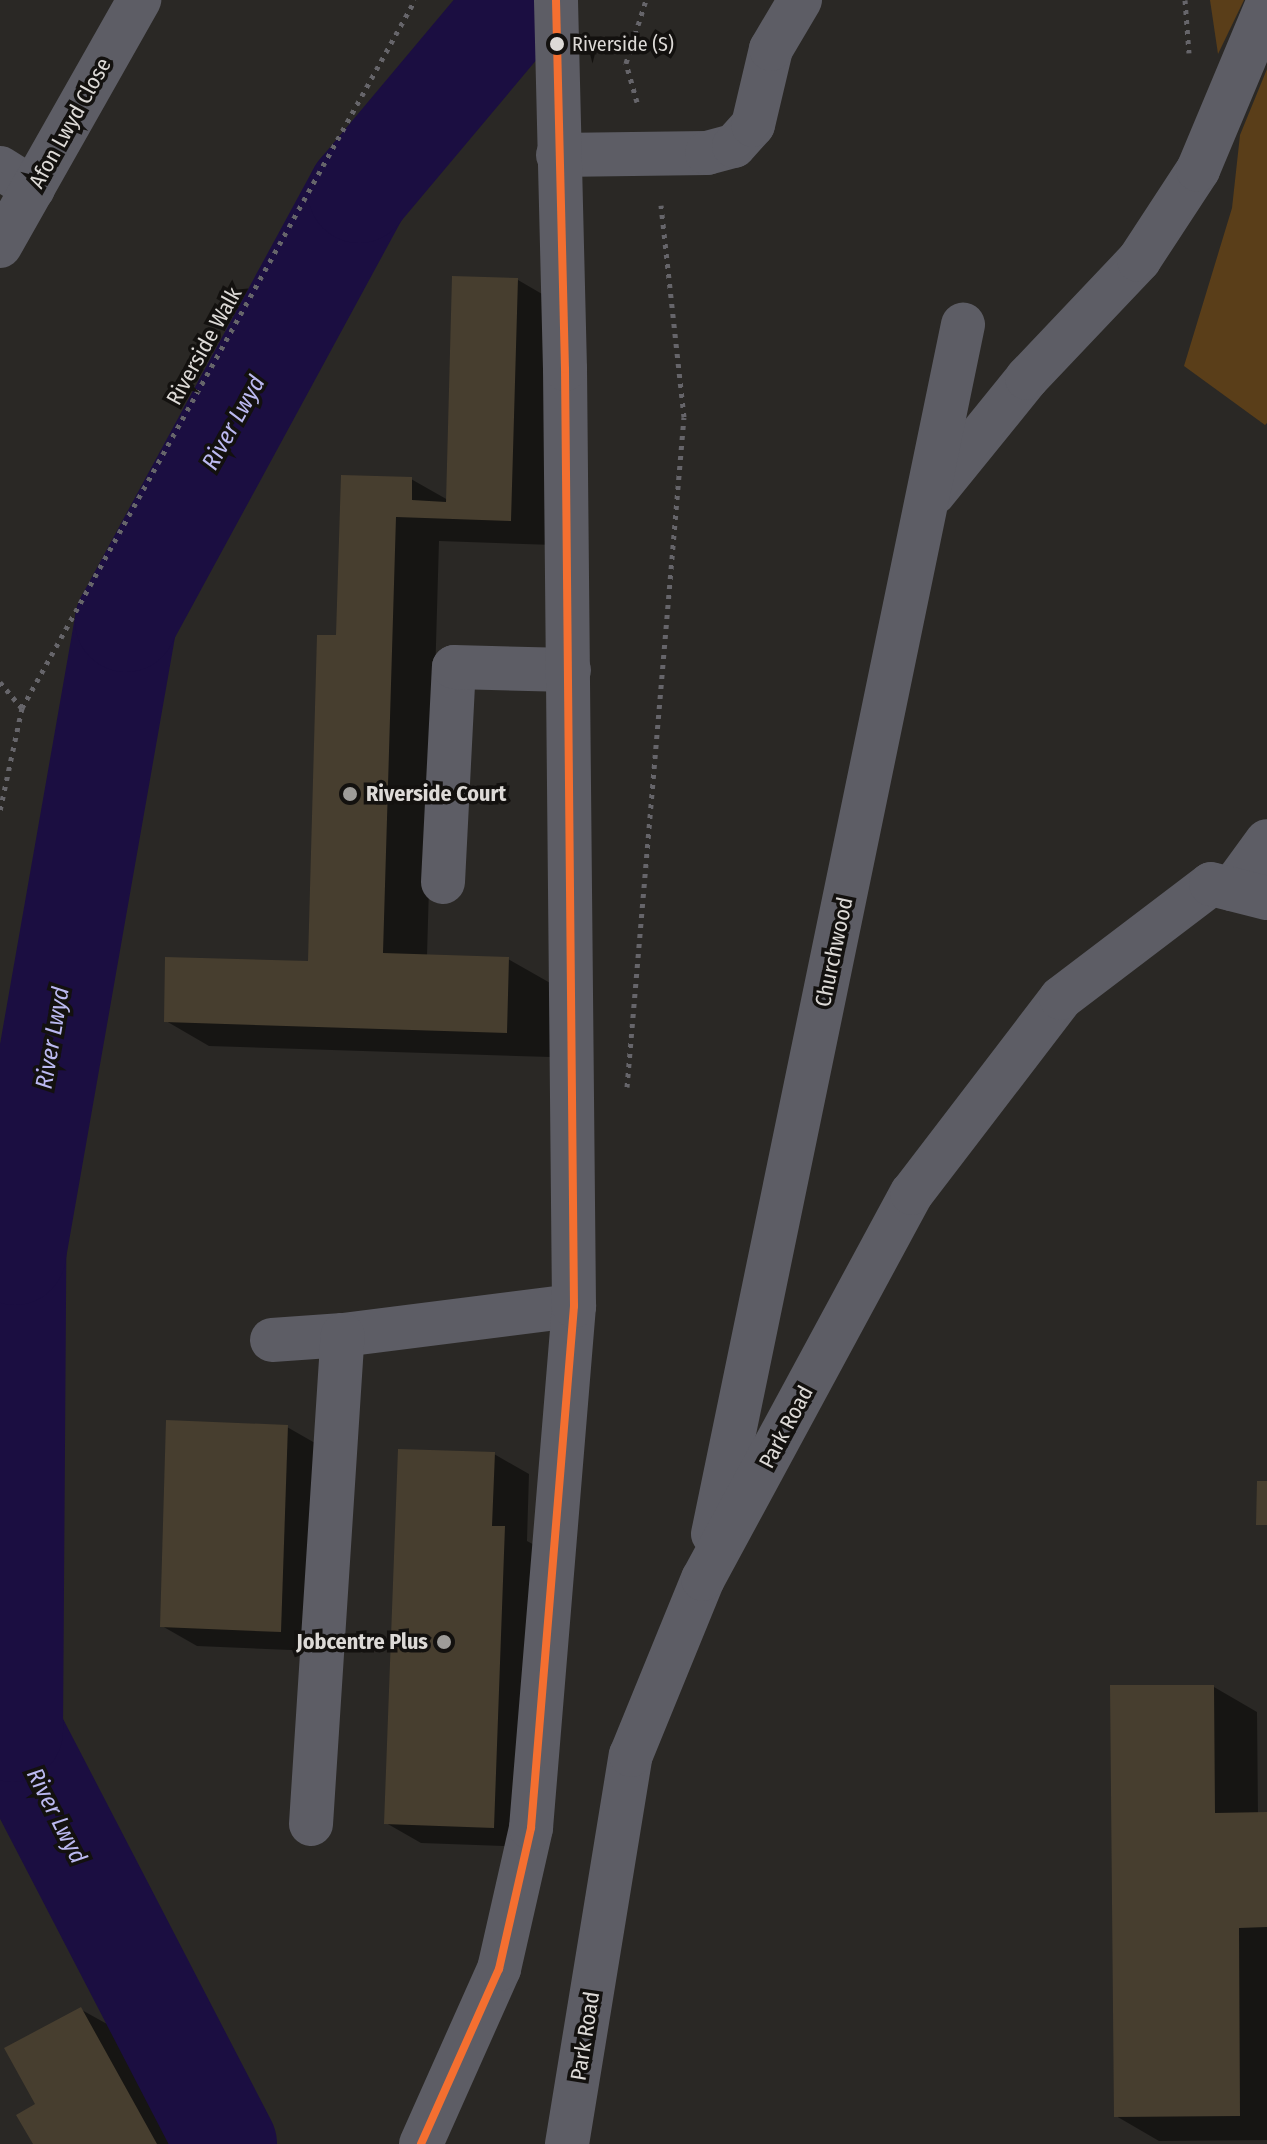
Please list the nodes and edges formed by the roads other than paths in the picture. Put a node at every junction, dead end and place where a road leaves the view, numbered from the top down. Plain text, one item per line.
1 (139, 0) edge
2 (800, 0) edge
3 (1267, 5) edge
4 (557, 16) edge
5 (558, 155) junction
6 (16, 178) edge
7 (0, 246) edge
8 (963, 325) dead end
9 (929, 498) junction
10 (569, 670) junction
11 (1267, 841) edge
12 (443, 882) dead end
13 (1249, 893) edge
14 (574, 1306) junction
15 (343, 1335) junction
16 (272, 1340) dead end
17 (703, 1579) junction
18 (311, 1824) dead end
19 (421, 2144) edge
20 (567, 2144) edge

1 - 6 street, Afon Lwyd Close
2 - 5 street
3 - 9 street
4 - 5 street
5 - 10 street
6 - 7 street, Afon Lwyd Close
8 - 9 street, Churchwood
9 - 17 street, Churchwood
10 - 12 street
10 - 14 street
11 - 13 street
13 - 17 street, Park Road
14 - 15 street
14 - 19 street
15 - 16 street
15 - 18 street
17 - 20 street, Park Road

